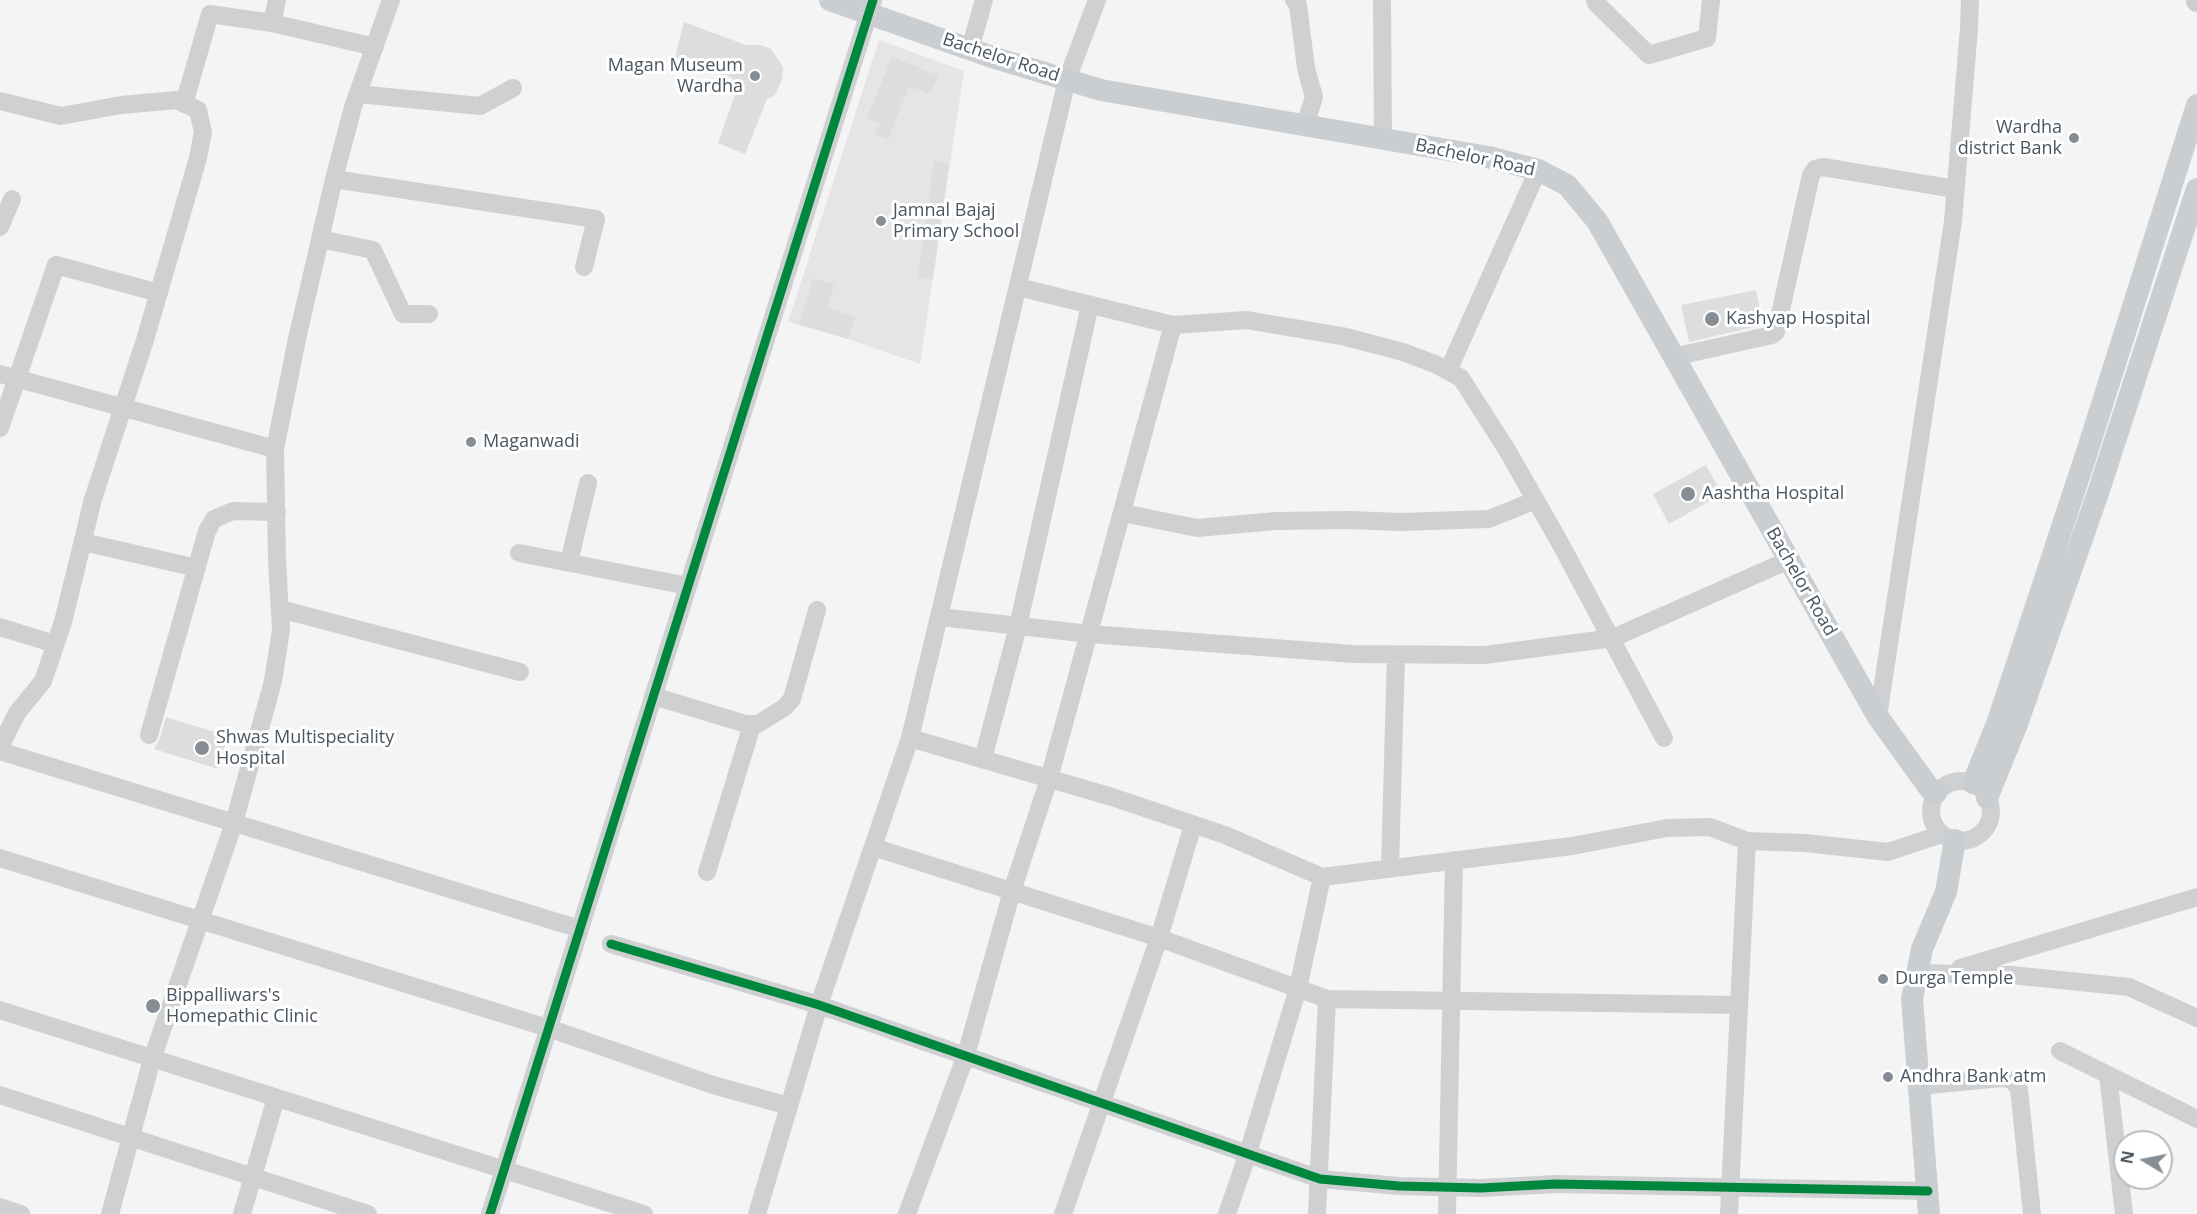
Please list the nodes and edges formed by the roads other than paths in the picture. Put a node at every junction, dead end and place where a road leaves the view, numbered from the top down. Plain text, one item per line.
1 (277, 0) edge
2 (391, 0) edge
3 (830, 0) edge
4 (984, 0) edge
5 (1097, 0) edge
6 (1294, 0) edge
7 (1382, 0) edge
8 (1595, 0) edge
9 (1711, 0) edge
10 (1970, 0) edge
11 (871, 7) edge
12 (273, 23) junction
13 (375, 47) junction
14 (970, 50) junction
15 (1066, 80) junction
16 (513, 88) dead end
17 (358, 94) junction
18 (0, 101) edge
19 (184, 104) junction
20 (2197, 105) edge
21 (1305, 125) junction
22 (1383, 139) junction
23 (2191, 145) edge
24 (1538, 170) junction
25 (334, 179) junction
26 (1955, 189) junction
27 (2197, 189) edge
28 (12, 199) dead end
29 (0, 227) edge
30 (320, 239) junction
31 (584, 267) dead end
32 (1018, 287) junction
33 (159, 293) junction
34 (1090, 305) junction
35 (429, 314) dead end
36 (2130, 315) junction
37 (1173, 325) junction
38 (2153, 326) junction
39 (1673, 357) junction
40 (1448, 371) junction
41 (8, 377) edge
42 (123, 407) junction
43 (0, 428) edge
44 (275, 449) junction
45 (588, 483) dead end
46 (1536, 500) junction
47 (277, 512) junction
48 (1123, 513) junction
49 (83, 542) junction
50 (519, 553) dead end
51 (1789, 560) junction
52 (569, 562) junction
53 (196, 568) junction
54 (688, 586) junction
55 (280, 609) junction
56 (817, 610) dead end
57 (940, 617) junction
58 (1018, 626) junction
59 (0, 627) edge
60 (1090, 634) junction
61 (1613, 638) junction
62 (55, 644) junction
63 (1396, 655) junction
64 (520, 672) dead end
65 (653, 696) junction
66 (1878, 717) junction
67 (752, 725) junction
68 (149, 735) dead end
69 (910, 738) junction
70 (1664, 738) dead end
71 (0, 749) edge
72 (983, 759) junction
73 (1049, 779) junction
74 (1980, 791) junction
75 (1936, 793) junction
76 (234, 823) junction
77 (1193, 825) junction
78 (1949, 837) junction
79 (1747, 841) junction
80 (873, 847) junction
81 (0, 858) edge
82 (1454, 860) junction
83 (1390, 868) junction
84 (707, 872) dead end
85 (1322, 877) junction
86 (1012, 891) junction
87 (2197, 897) edge
88 (201, 919) junction
89 (580, 929) junction
90 (1159, 938) junction
91 (611, 944) dead end
92 (1917, 973) junction
93 (1943, 973) junction
94 (1298, 988) junction
95 (1327, 999) junction
96 (1451, 1000) junction
97 (819, 1005) junction
98 (1738, 1005) junction
99 (0, 1010) edge
100 (2197, 1018) edge
101 (548, 1028) junction
102 (2060, 1051) dead end
103 (966, 1055) junction
104 (152, 1059) junction
105 (2108, 1075) junction
106 (1919, 1086) junction
107 (0, 1095) edge
108 (276, 1098) junction
109 (1102, 1102) junction
110 (789, 1106) junction
111 (2197, 1119) edge
112 (130, 1138) junction
113 (1248, 1153) junction
114 (504, 1170) junction
115 (253, 1177) junction
116 (1320, 1179) junction
117 (1448, 1187) junction
118 (1730, 1188) junction
119 (1928, 1191) junction
120 (0, 1208) edge
121 (21, 1214) edge
122 (110, 1214) edge
123 (242, 1214) edge
124 (368, 1214) edge
125 (490, 1214) edge
126 (644, 1214) edge
127 (757, 1214) edge
128 (907, 1214) edge
129 (1063, 1214) edge
130 (1227, 1214) edge
131 (1317, 1214) edge
132 (1447, 1214) edge
133 (1729, 1214) edge
134 (1929, 1214) edge
135 (2032, 1214) edge
136 (2124, 1214) edge

1 - 12 street
2 - 13 street
3 - 11 main road, Bachelor Road
4 - 14 street
5 - 15 street
6 - 21 street
7 - 22 street
8 - 9 street
10 - 26 street
11 - 14 main road, Bachelor Road
11 - 54 street
12 - 13 street
12 - 19 street
13 - 17 street
14 - 15 main road, Bachelor Road
15 - 21 main road, Bachelor Road
15 - 32 street
16 - 17 street
17 - 25 street
18 - 19 street
19 - 33 street
20 - 23 main road
21 - 22 main road, Bachelor Road
22 - 24 main road, Bachelor Road
23 - 36 main road
24 - 39 main road, Bachelor Road
24 - 40 street
25 - 30 street
25 - 31 street
26 - 39 street
26 - 66 street
27 - 38 main road
28 - 29 street
30 - 35 street
30 - 44 street
32 - 34 street
32 - 57 street
33 - 41 street
33 - 42 street
34 - 37 street
34 - 58 street
36 - 38 main road
36 - 74 main road
37 - 40 street
37 - 48 street
38 - 74 main road
39 - 51 main road, Bachelor Road
40 - 46 street
41 - 42 street
41 - 43 street
42 - 44 street
42 - 49 street
44 - 47 street
45 - 52 street
46 - 48 street
46 - 61 street
47 - 53 street
47 - 55 street
48 - 60 street
49 - 53 street
49 - 62 street
50 - 52 street
51 - 61 street
51 - 66 main road, Bachelor Road
52 - 54 street
53 - 68 street
54 - 65 street
55 - 64 street
55 - 76 street
56 - 67 street
57 - 58 street
57 - 69 street
58 - 60 street
58 - 72 street
59 - 62 street
60 - 63 street
60 - 73 street
61 - 63 street
61 - 70 street
62 - 71 street
63 - 83 street
65 - 67 street
65 - 89 street
66 - 75 main road, Bachelor Road
67 - 84 street
69 - 72 street
69 - 80 street
71 - 76 street
72 - 73 street
73 - 77 street
73 - 86 street
74 - 75 street
74 - 78 street
75 - 78 street
76 - 88 street
76 - 89 street
77 - 85 street
77 - 90 street
78 - 79 street
78 - 92 main road
79 - 82 street
79 - 98 street
80 - 86 street
80 - 97 street
81 - 88 street
82 - 83 street
82 - 96 street
83 - 85 street
85 - 94 street
86 - 90 street
86 - 103 street
87 - 93 street
88 - 101 street
88 - 104 street
89 - 101 street
90 - 94 street
90 - 109 street
91 - 97 street
92 - 93 street
92 - 106 main road
93 - 100 street
94 - 95 street
94 - 113 street
95 - 96 street
95 - 116 street
96 - 98 street
96 - 117 street
97 - 103 street
97 - 110 street
98 - 118 street
99 - 104 street
101 - 110 street
101 - 114 street
102 - 105 street
103 - 109 street
103 - 128 street
104 - 108 street
104 - 112 street
105 - 111 street
105 - 136 street
106 - 119 main road
106 - 135 street
107 - 112 street
108 - 114 street
108 - 115 street
109 - 113 street
109 - 129 street
110 - 127 street
112 - 115 street
112 - 122 street
113 - 116 street
113 - 130 street
114 - 125 street
114 - 126 street
115 - 123 street
115 - 124 street
116 - 117 street
116 - 131 street
117 - 118 street
117 - 132 street
118 - 119 street
118 - 133 street
119 - 134 main road
120 - 121 street

